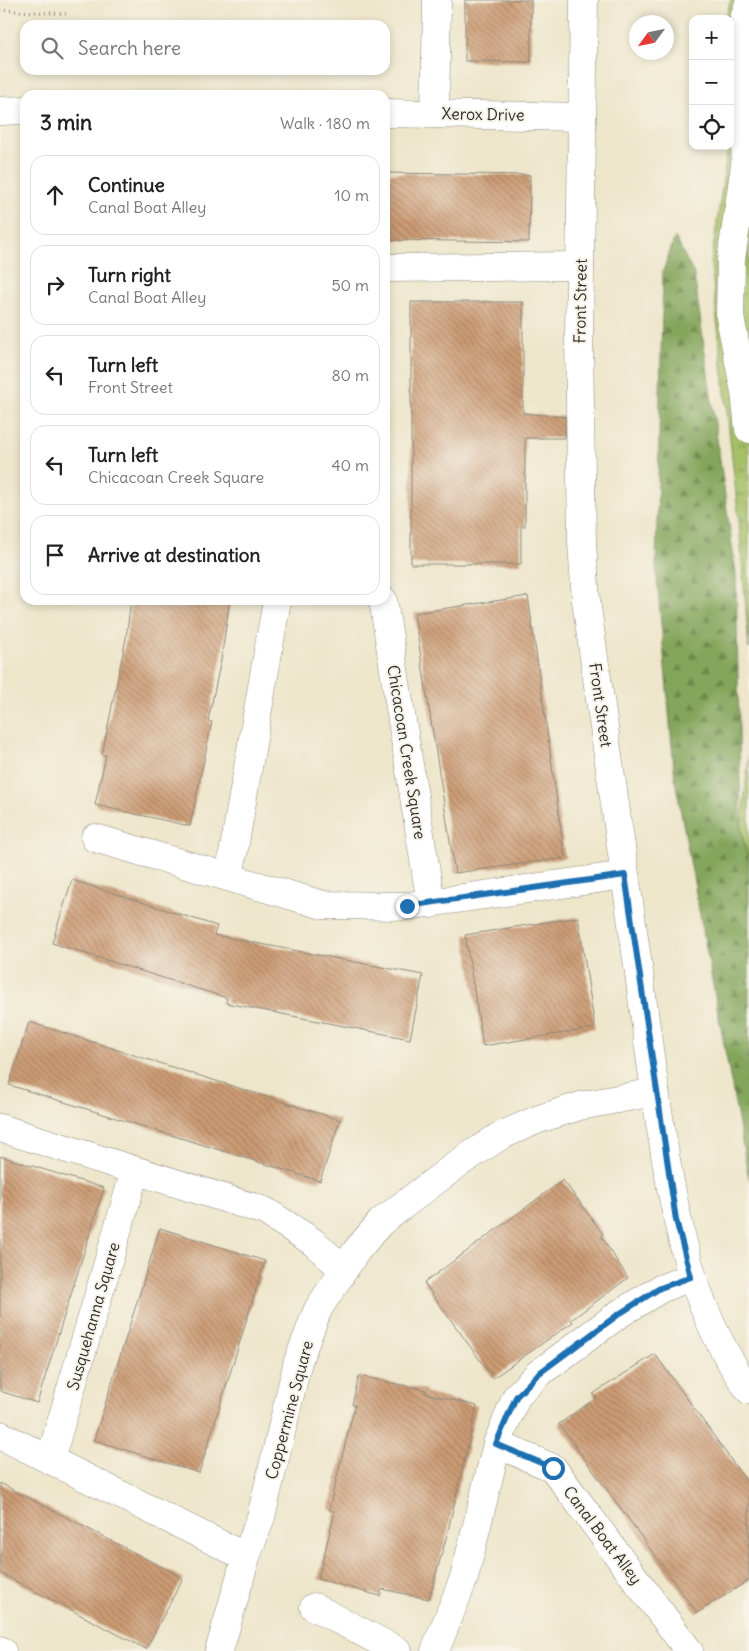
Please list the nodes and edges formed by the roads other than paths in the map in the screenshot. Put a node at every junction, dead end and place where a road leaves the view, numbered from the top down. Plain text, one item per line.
1 (437, 0) edge
2 (584, 0) edge
3 (749, 2) edge
4 (0, 110) edge
5 (20, 110) edge
6 (390, 113) edge
7 (435, 113) junction
8 (582, 117) junction
9 (580, 266) junction
10 (390, 268) edge
11 (749, 429) edge
12 (276, 605) edge
13 (384, 605) edge
14 (94, 838) dead end
15 (625, 875) junction
16 (229, 877) junction
17 (431, 904) junction
18 (655, 1092) junction
19 (0, 1128) edge
20 (135, 1171) junction
21 (344, 1269) junction
22 (691, 1277) junction
23 (749, 1390) edge
24 (0, 1435) edge
25 (496, 1444) junction
26 (50, 1460) junction
27 (246, 1557) junction
28 (314, 1607) dead end
29 (219, 1651) edge
30 (398, 1651) edge
31 (435, 1651) edge
32 (689, 1651) edge

1 - 7 street
2 - 8 street, Front Street
3 - 11 street
4 - 5 street
6 - 7 street, Xerox Drive
7 - 8 street, Xerox Drive
8 - 9 street, Front Street
9 - 10 street
9 - 15 street, Front Street
12 - 16 street
13 - 17 street, Chicacoan Creek Square
14 - 16 street
15 - 17 street
15 - 18 street, Front Street
16 - 17 street
18 - 21 street, Coppermine Square
18 - 22 street, Front Street
19 - 20 street
20 - 21 street
20 - 26 street, Susquehanna Square
21 - 27 street, Coppermine Square
22 - 23 street, Front Street
22 - 25 street
24 - 26 street
25 - 31 street
25 - 32 street, Canal Boat Alley
26 - 27 street
27 - 29 street, Coppermine Square
28 - 30 street

